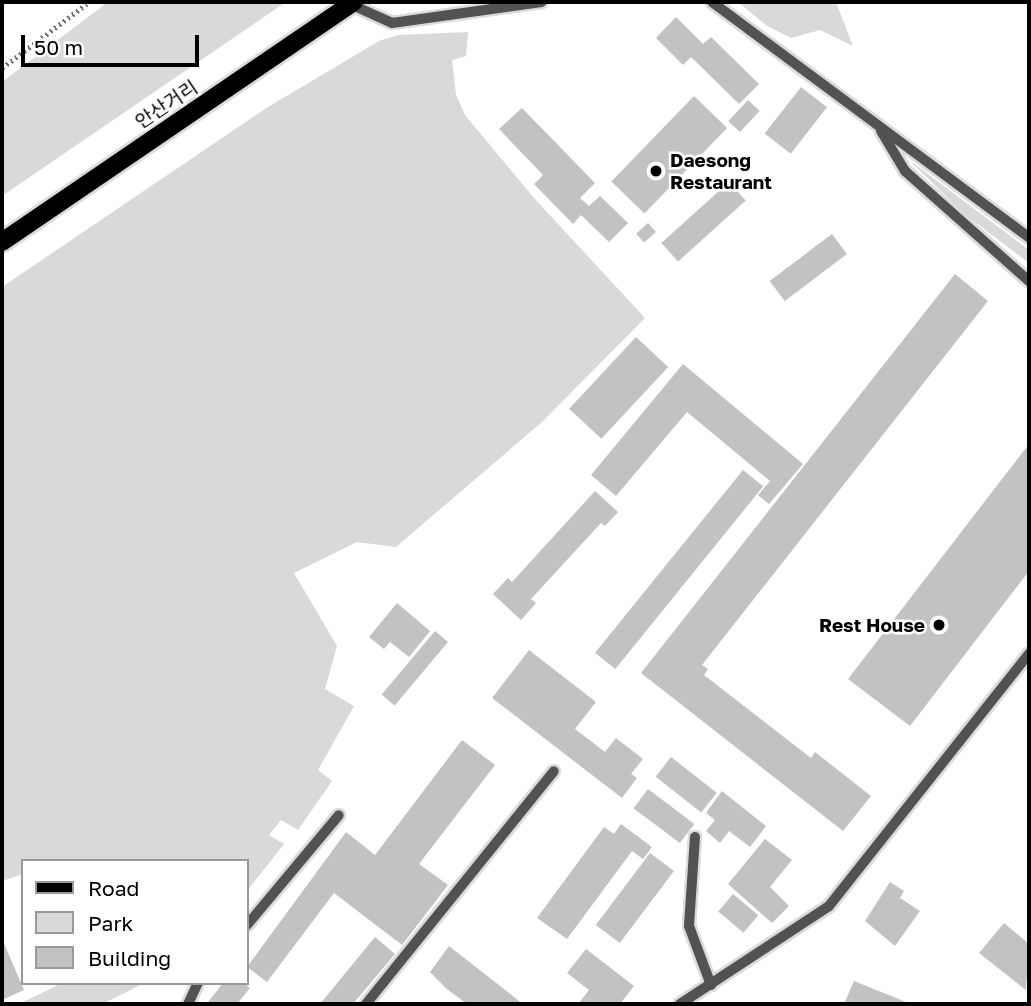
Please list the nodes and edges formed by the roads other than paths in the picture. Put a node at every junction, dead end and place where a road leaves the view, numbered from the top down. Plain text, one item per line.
1 (487, 2) edge
2 (542, 2) edge
3 (712, 2) edge
4 (352, 3) edge
5 (473, 9) junction
6 (877, 125) junction
7 (1029, 237) edge
8 (2, 242) edge
9 (1029, 281) edge
10 (1029, 654) edge
11 (554, 771) dead end
12 (339, 815) dead end
13 (695, 837) dead end
14 (248, 924) edge
15 (197, 985) edge
16 (712, 985) junction
17 (188, 1004) edge
18 (366, 1004) edge
19 (681, 1004) edge

1 - 5 lane
2 - 5 lane
3 - 6 lane
4 - 5 lane
4 - 8 main road, 안산거리
6 - 7 lane
6 - 9 lane
10 - 16 lane
11 - 18 lane
12 - 14 lane
13 - 16 lane
15 - 17 lane
16 - 19 lane

